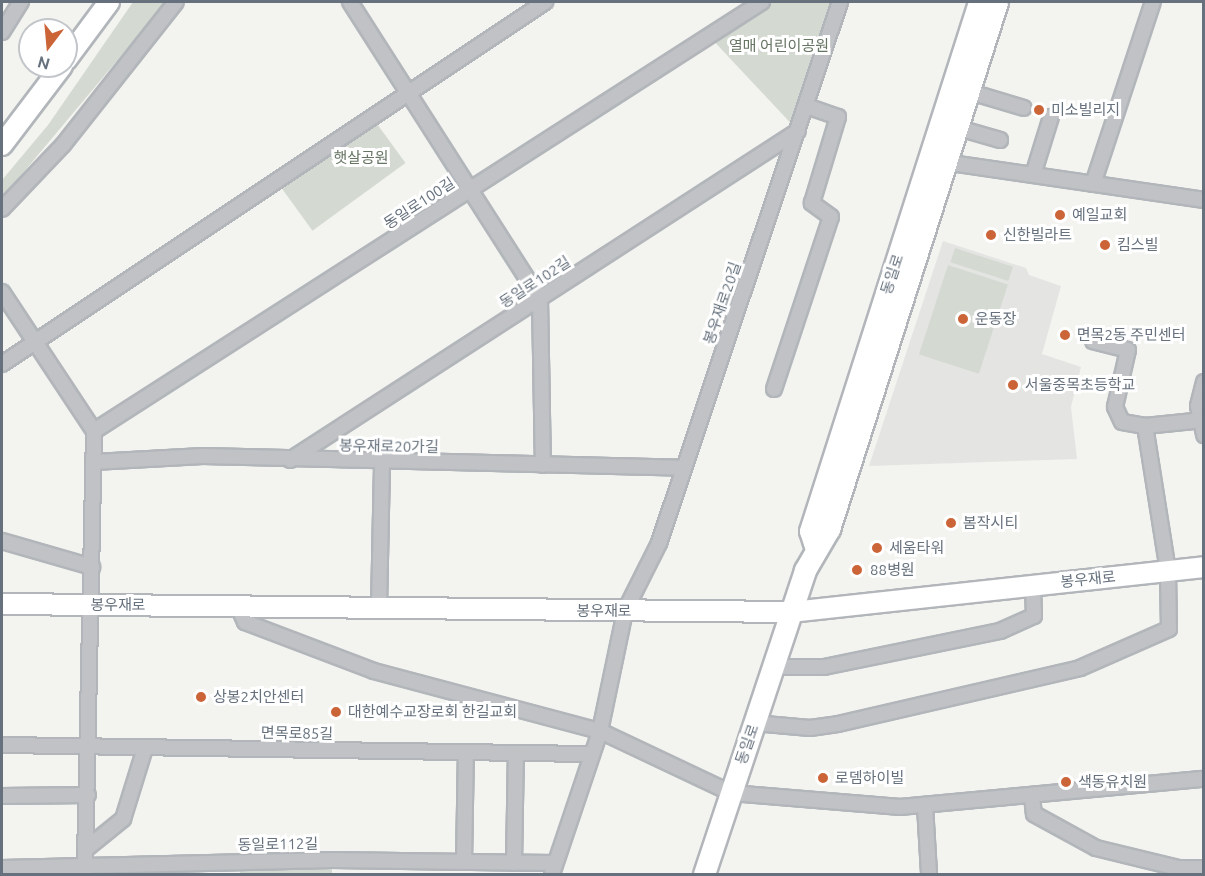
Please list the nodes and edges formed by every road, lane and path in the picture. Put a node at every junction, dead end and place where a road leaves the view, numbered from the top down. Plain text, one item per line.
1 (21, 2) edge
2 (109, 2) edge
3 (176, 2) edge
4 (350, 2) edge
5 (545, 2) edge
6 (762, 2) edge
7 (840, 2) edge
8 (979, 2) edge
9 (997, 2) edge
10 (1154, 2) edge
11 (2, 32) edge
12 (78, 44) edge
13 (53, 78) edge
14 (411, 90) junction
15 (967, 91) junction
16 (806, 106) junction
17 (1024, 108) dead end
18 (1051, 117) dead end
19 (955, 127) junction
20 (798, 131) junction
21 (1000, 140) dead end
22 (2, 145) edge
23 (944, 162) junction
24 (1033, 175) junction
25 (1093, 184) junction
26 (474, 187) junction
27 (1203, 200) edge
28 (2, 209) edge
29 (2, 292) edge
30 (540, 298) junction
31 (36, 340) junction
32 (1093, 341) dead end
33 (2, 364) edge
34 (1203, 382) edge
35 (774, 389) dead end
36 (1202, 419) edge
37 (1145, 426) junction
38 (94, 431) junction
39 (1203, 435) edge
40 (290, 460) junction
41 (94, 462) junction
42 (382, 462) junction
43 (543, 465) junction
44 (684, 468) junction
45 (2, 541) edge
46 (815, 546) junction
47 (92, 567) junction
48 (1203, 567) edge
49 (1168, 571) junction
50 (1033, 585) junction
51 (2, 604) edge
52 (237, 604) junction
53 (91, 606) junction
54 (379, 608) junction
55 (624, 611) junction
56 (791, 612) junction
57 (773, 667) junction
58 (754, 723) junction
59 (600, 731) junction
60 (2, 745) edge
61 (89, 747) junction
62 (145, 748) junction
63 (466, 752) junction
64 (516, 753) junction
65 (591, 754) junction
66 (1203, 779) edge
67 (731, 793) junction
68 (88, 795) junction
69 (2, 796) edge
70 (1032, 796) junction
71 (925, 806) junction
72 (86, 849) junction
73 (513, 862) junction
74 (469, 866) edge
75 (2, 868) edge
76 (1203, 868) edge
77 (553, 869) edge
78 (85, 871) edge
79 (704, 874) edge
80 (929, 874) edge

1 - 11 street
2 - 12 street
3 - 28 street
4 - 14 street
5 - 14 street
6 - 26 street, 동일로100길
7 - 16 street, 봉우재로20길
8 - 46 main road, 동일로
9 - 15 main road, 동일로
10 - 25 street
13 - 22 street
14 - 26 street
14 - 31 street
15 - 17 street
15 - 19 main road, 동일로
16 - 20 street, 봉우재로20길
16 - 35 street
18 - 24 street
19 - 21 street
19 - 23 main road, 동일로
20 - 30 street, 동일로102길
20 - 44 street, 봉우재로20길
23 - 24 street
23 - 46 main road, 동일로
24 - 25 street
25 - 27 street
26 - 30 street
26 - 38 street, 동일로100길
29 - 31 street
30 - 40 street, 동일로102길
30 - 43 street
31 - 33 street
31 - 38 street
32 - 37 street
34 - 36 street
36 - 37 street
36 - 39 street
37 - 49 street
38 - 41 street
40 - 41 street, 봉우재로20가길
40 - 42 street, 봉우재로20가길
41 - 47 street
42 - 43 street, 봉우재로20가길
42 - 54 street
43 - 44 street, 봉우재로20가길
44 - 55 street, 봉우재로20길
45 - 47 street
46 - 56 main road, 동일로
47 - 53 street
48 - 49 street, 봉우재로
49 - 50 street, 봉우재로
49 - 58 street
50 - 56 street, 봉우재로
50 - 57 street
51 - 53 street, 봉우재로
52 - 53 street, 봉우재로
52 - 54 street, 봉우재로
52 - 59 street
53 - 61 street
54 - 55 street, 봉우재로
55 - 56 street, 봉우재로
55 - 59 street, 봉우재로20길
56 - 57 main road, 동일로
57 - 58 main road, 동일로
58 - 67 main road, 동일로
59 - 65 street, 봉우재로20길
59 - 67 street
60 - 61 street, 면목로85길
61 - 62 street, 면목로85길
61 - 68 street
62 - 63 street, 면목로85길
62 - 72 street
63 - 64 street, 면목로85길
63 - 74 street
64 - 65 street, 면목로85길
64 - 73 street
65 - 77 street, 봉우재로20길
66 - 70 street
67 - 71 street
67 - 79 main road, 동일로
68 - 69 street
68 - 72 street
70 - 71 street
70 - 76 street
71 - 80 street
72 - 78 street
73 - 74 street, 동일로112길
73 - 77 street, 동일로112길
74 - 78 street, 동일로112길
75 - 78 street, 동일로112길

